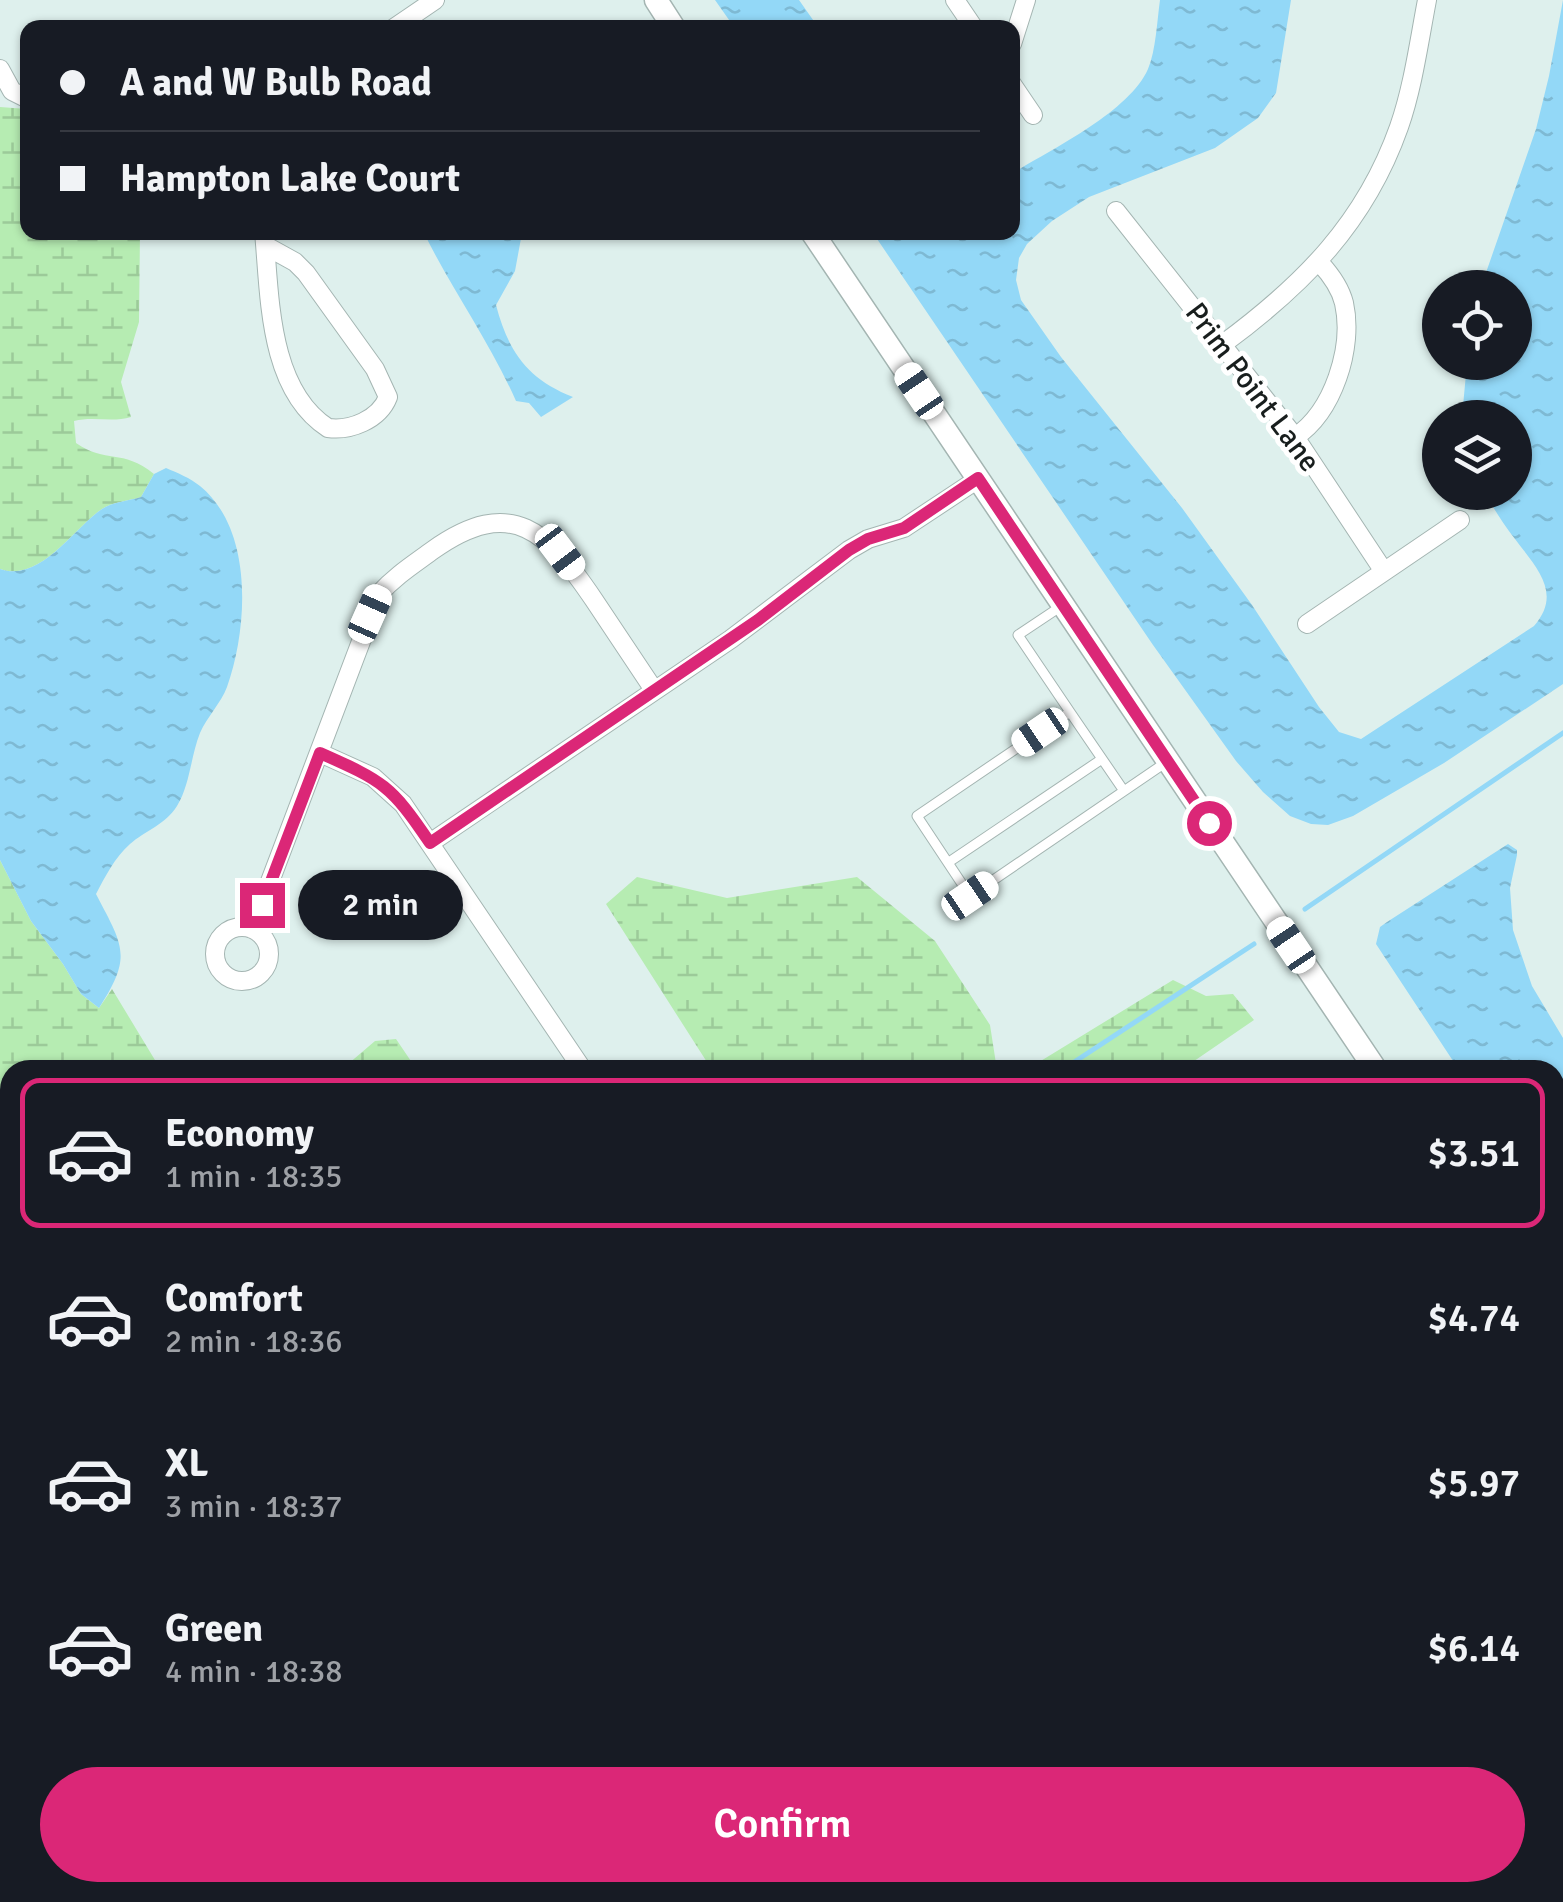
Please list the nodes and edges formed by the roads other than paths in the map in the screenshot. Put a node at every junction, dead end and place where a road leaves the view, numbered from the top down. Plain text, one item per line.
1 (435, 0) edge
2 (1427, 0) edge
3 (406, 20) edge
4 (0, 69) edge
5 (20, 95) edge
6 (1020, 96) edge
7 (1034, 116) dead end
8 (1116, 211) dead end
9 (265, 240) edge
10 (266, 240) edge
11 (817, 240) edge
12 (1320, 263) junction
13 (1223, 344) junction
14 (1295, 437) junction
15 (978, 478) junction
16 (1460, 520) dead end
17 (1383, 570) junction
18 (1063, 605) junction
19 (1307, 624) dead end
20 (654, 690) junction
21 (1070, 712) junction
22 (320, 753) junction
23 (1102, 759) junction
24 (1168, 762) junction
25 (1124, 791) junction
26 (430, 843) junction
27 (948, 862) junction
28 (252, 928) dead end
29 (576, 1060) edge
30 (1369, 1060) edge

1 - 3 street
2 - 12 street
4 - 5 street
6 - 7 street
8 - 13 street, Prim Point Lane
9 - 10 street
11 - 15 street
12 - 13 street
12 - 14 street
13 - 14 street, Prim Point Lane
14 - 17 street, Prim Point Lane
15 - 18 street
15 - 20 street
16 - 17 street
17 - 19 street
18 - 21 lane
18 - 24 street
20 - 22 street
20 - 26 street
21 - 23 lane
21 - 27 lane
22 - 26 street
22 - 28 street
23 - 25 lane
23 - 27 lane
24 - 25 lane
24 - 30 street
25 - 27 lane
26 - 29 street

